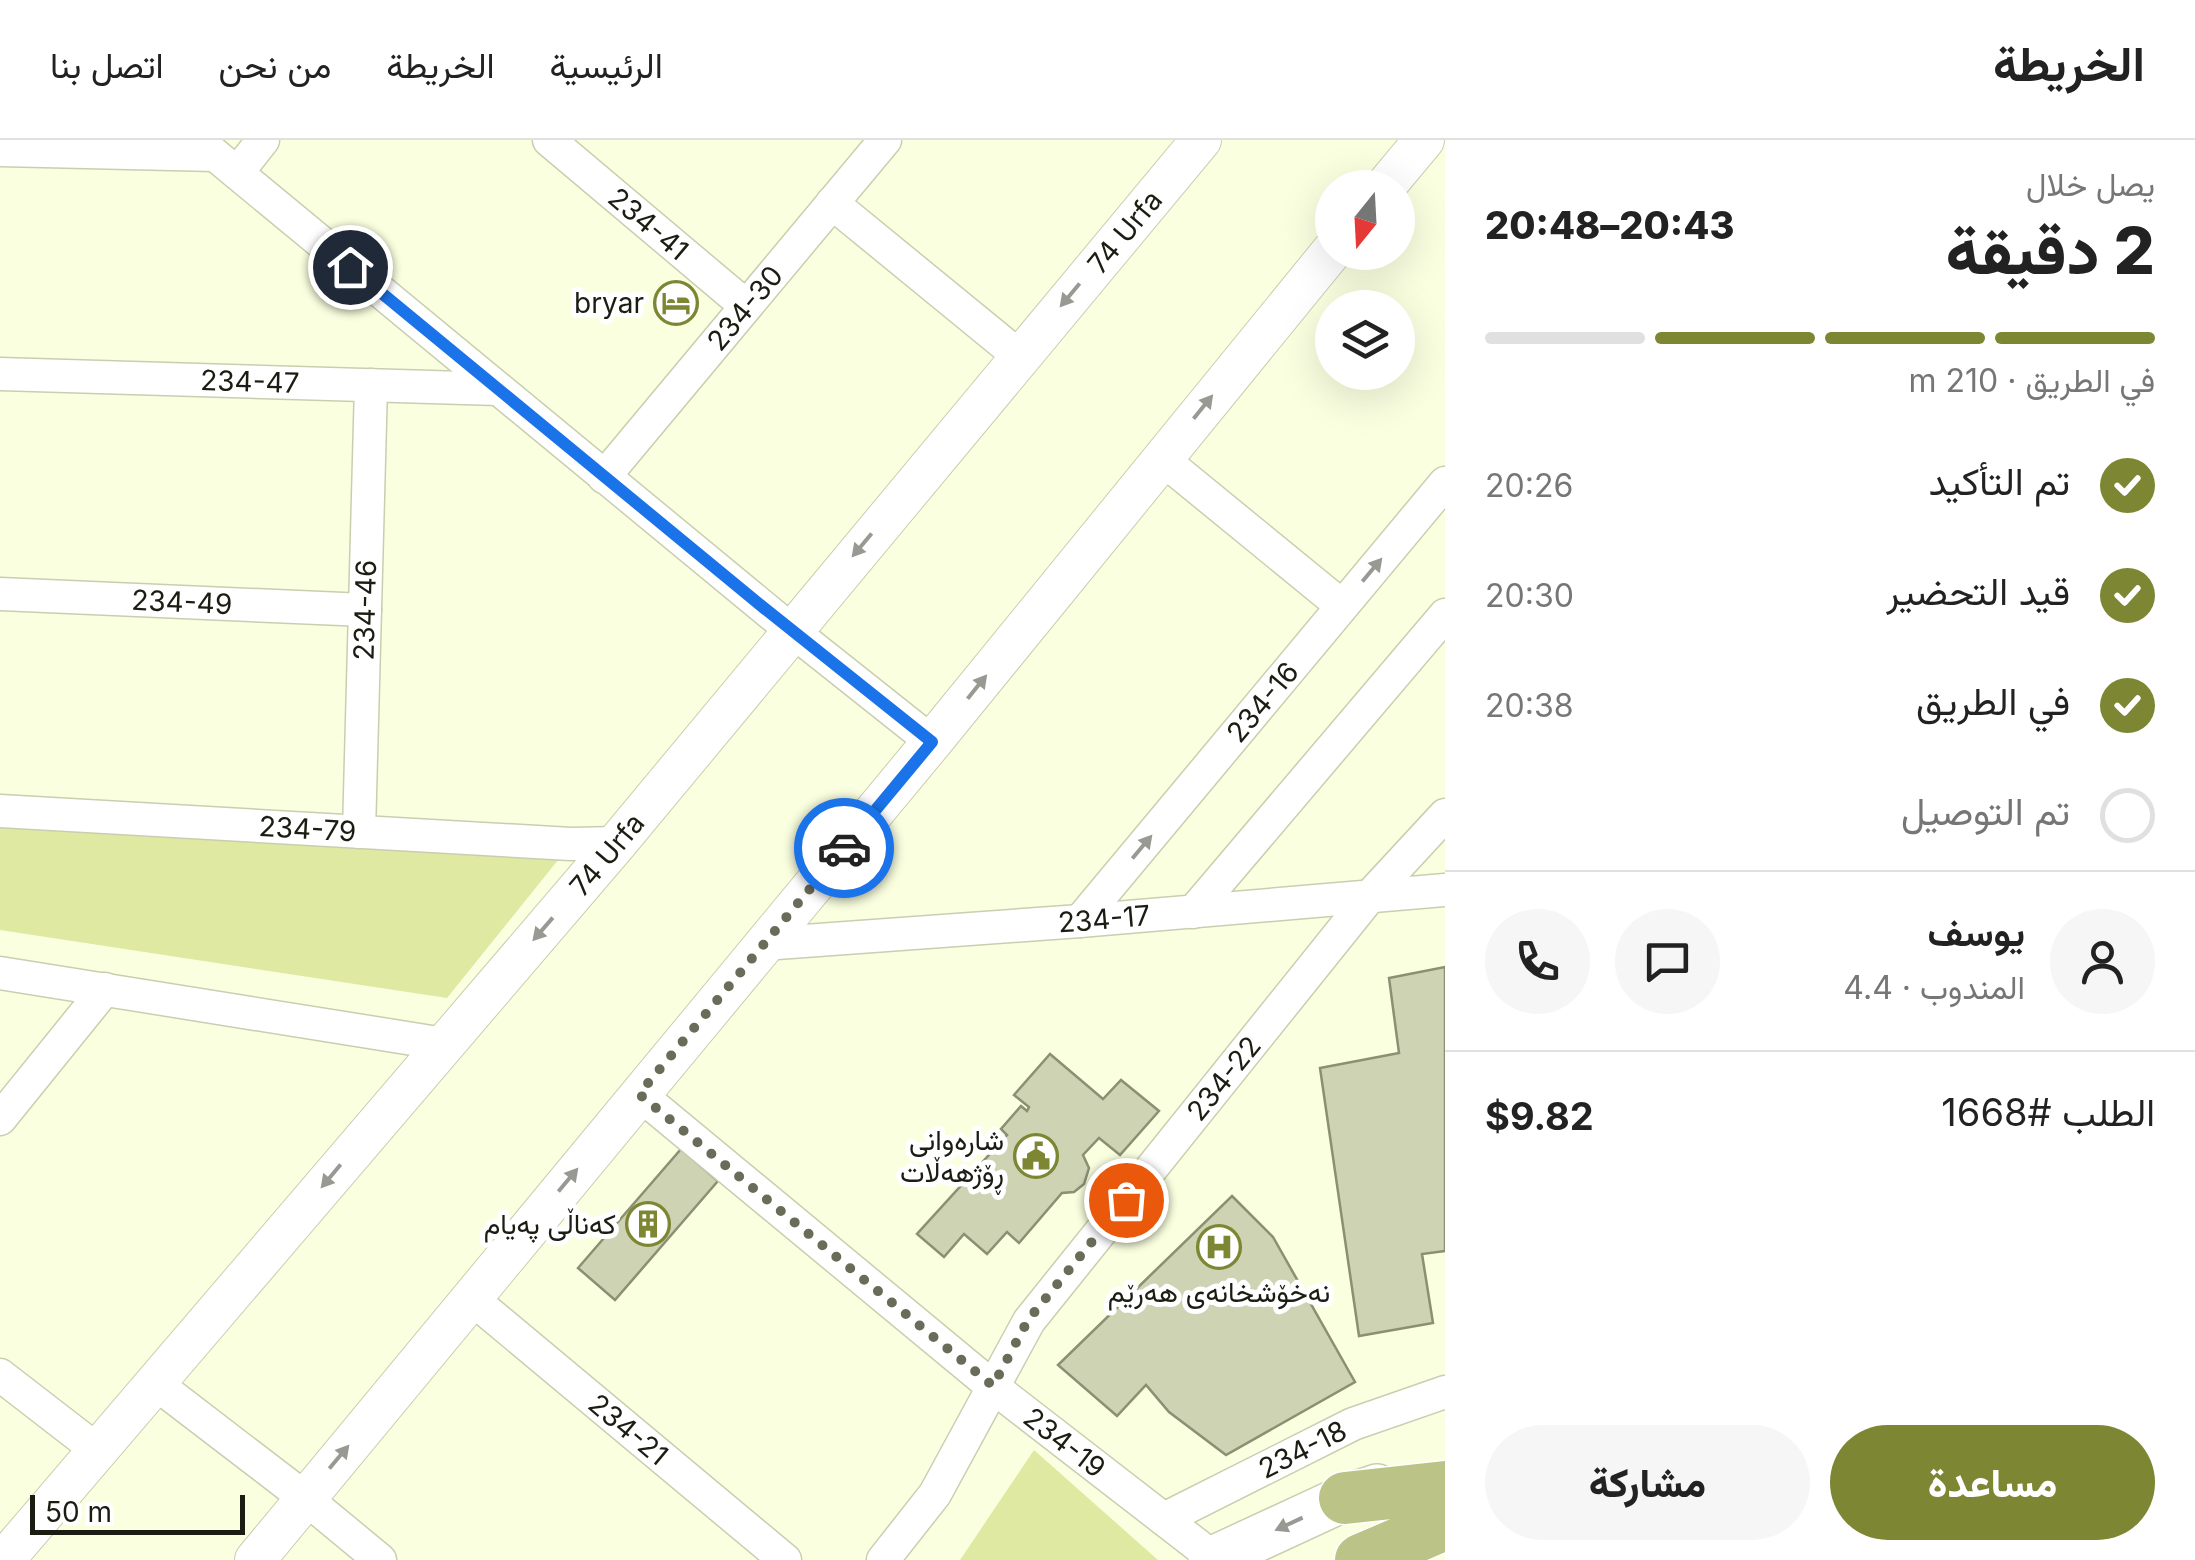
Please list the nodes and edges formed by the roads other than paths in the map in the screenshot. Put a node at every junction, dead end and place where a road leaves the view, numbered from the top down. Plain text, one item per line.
1 (263, 140) edge
2 (549, 140) edge
3 (884, 140) edge
4 (1201, 140) edge
5 (1424, 140) edge
6 (0, 150) edge
7 (588, 152) edge
8 (216, 156) edge
9 (1399, 170) edge
10 (832, 203) junction
11 (1316, 270) edge
12 (746, 306) junction
13 (1020, 356) junction
14 (0, 374) edge
15 (371, 385) junction
16 (498, 389) junction
17 (1162, 458) junction
18 (604, 476) junction
19 (1445, 483) edge
20 (0, 594) edge
21 (1342, 606) junction
22 (365, 610) junction
23 (1445, 614) edge
24 (791, 630) junction
25 (932, 742) junction
26 (0, 811) edge
27 (1445, 814) edge
28 (359, 832) junction
29 (616, 842) junction
30 (1445, 890) edge
31 (1370, 896) junction
32 (1193, 912) junction
33 (1080, 922) junction
34 (763, 944) junction
35 (0, 973) edge
36 (105, 989) junction
37 (444, 1044) junction
38 (639, 1094) junction
39 (0, 1119) edge
40 (470, 1298) junction
41 (0, 1375) edge
42 (155, 1383) junction
43 (993, 1386) junction
44 (1445, 1392) edge
45 (97, 1450) junction
46 (1445, 1464) edge
47 (1445, 1486) edge
48 (306, 1498) junction
49 (1345, 1498) junction
50 (1164, 1519) junction
51 (1445, 1524) edge
52 (1212, 1559) edge
53 (4, 1560) edge
54 (255, 1560) edge
55 (380, 1560) edge
56 (785, 1560) edge
57 (883, 1560) edge
58 (1361, 1560) edge

1 - 8 street
2 - 7 street, 234-41
3 - 10 street, 234-30
4 -> 13 street, 74 Urfa
5 - 9 street
6 - 8 street
7 - 12 street, 234-41
8 - 16 street
10 - 12 street, 234-30
10 - 13 street
17 -> 11 street
12 - 18 street, 234-30
13 -> 24 street, 74 Urfa
14 - 15 street, 234-47
15 - 16 street, 234-47
15 - 22 street, 234-46
16 - 18 street
17 - 21 street
25 -> 17 street
18 - 24 street
21 -> 19 street, 234-16
20 - 22 street, 234-49
33 -> 21 street, 234-16
22 - 28 street, 234-46
23 - 32 street
24 - 25 street
24 - 29 street, 74 Urfa
25 - 34 street
26 - 28 street, 234-79
27 - 31 street, 234-22
28 - 29 street, 234-79
29 -> 37 street, 74 Urfa
30 - 31 street, 234-17
31 - 32 street, 234-17
31 - 43 street, 234-22
32 - 33 street, 234-17
33 - 34 street, 234-17
34 - 38 street
35 - 36 street
36 - 37 street
36 - 39 street
37 -> 42 street, 74 Urfa
40 -> 38 street
38 - 43 street, 234-19
48 -> 40 street
40 - 56 street, 234-21
41 - 45 street
42 - 45 street, 74 Urfa
42 - 48 street
43 - 50 street, 234-19
43 - 57 street, 234-22
44 - 50 street, 234-18
45 - 53 street, 74 Urfa
46 - 49 main road
47 - 49 highway
48 - 54 street
48 - 55 street
49 -> 52 main road
50 - 52 street, 234-19
51 - 58 highway

